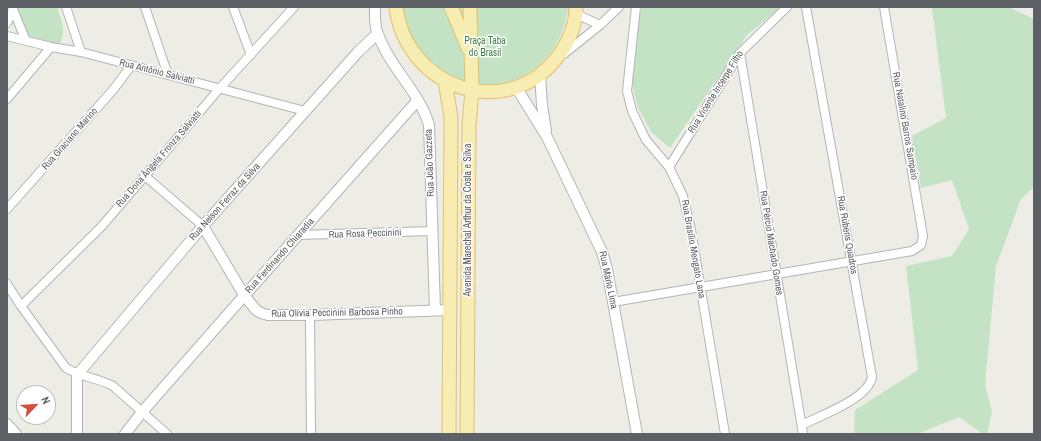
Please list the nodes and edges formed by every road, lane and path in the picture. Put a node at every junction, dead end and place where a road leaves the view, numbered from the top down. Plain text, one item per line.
1 (66, 7) edge
2 (145, 7) edge
3 (233, 7) edge
4 (294, 7) edge
5 (375, 7) edge
6 (396, 7) edge
7 (451, 7) edge
8 (470, 7) edge
9 (619, 7) edge
10 (636, 7) edge
11 (787, 7) edge
12 (806, 7) edge
13 (884, 7) edge
14 (12, 8) edge
15 (576, 11) edge
16 (7, 24) edge
17 (600, 25) junction
18 (377, 34) junction
19 (7, 36) edge
20 (26, 41) junction
21 (51, 47) junction
22 (80, 52) junction
23 (740, 53) junction
24 (251, 55) junction
25 (471, 55) junction
26 (554, 62) junction
27 (131, 66) junction
28 (168, 74) junction
29 (540, 74) junction
30 (445, 81) junction
31 (516, 87) junction
32 (220, 88) junction
33 (472, 90) junction
34 (493, 91) junction
35 (7, 99) edge
36 (418, 100) junction
37 (305, 111) junction
38 (470, 115) junction
39 (546, 137) junction
40 (669, 167) junction
41 (145, 176) junction
42 (7, 209) edge
43 (203, 226) junction
44 (433, 232) junction
45 (298, 236) junction
46 (852, 261) junction
47 (776, 274) junction
48 (7, 284) edge
49 (700, 288) junction
50 (244, 296) junction
51 (613, 302) junction
52 (21, 306) junction
53 (435, 310) junction
54 (310, 315) junction
55 (450, 316) junction
56 (468, 322) junction
57 (77, 375) junction
58 (142, 412) junction
59 (802, 425) junction
60 (77, 434) edge
61 (125, 434) edge
62 (167, 434) edge
63 (312, 434) edge
64 (449, 434) edge
65 (467, 434) edge
66 (637, 434) edge
67 (725, 434) edge
68 (803, 434) edge

1 - 22 street
2 - 28 street
3 - 24 street
4 - 24 street, Rua Dona Ângela Fronza Salviatti
5 - 18 street, Rua João Gazzeta
6 - 30 main road
7 - 25 main road
8 - 25 main road, Avenida Marechal Arthur da Costa e Silva
9 - 17 street
10 - 40 street, Rua Brasílio Mengato Lana
11 - 23 street, Rua Vicente Incerpe Filho
12 - 46 street, Rua Rúbens Quadros
13 - 46 street, Rua Natalino Barros Sampaio
14 - 16 street
14 - 20 street
15 - 17 street
15 - 26 main road
17 - 26 street
18 - 36 street, Rua João Gazzeta
18 - 37 street, Rua Nelson Ferraz da Silva
19 - 20 street, Rua Antônio Salviatti
20 - 21 street, Rua Antônio Salviatti
21 - 22 street, Rua Antônio Salviatti
21 - 35 street
22 - 27 street, Rua Antônio Salviatti
23 - 40 street, Rua Vicente Incerpe Filho
23 - 47 street, Rua Pércio Machado Gomes
24 - 32 street, Rua Dona Ângela Fronza Salviatti
25 - 33 main road, Avenida Marechal Arthur da Costa e Silva
26 - 29 main road
27 - 28 street, Rua Antônio Salviatti
27 - 42 street, Rua Graciano Marino
28 - 32 street, Rua Antônio Salviatti
29 - 31 main road
29 - 39 street, Rua Mário Lima
30 - 33 main road
30 - 55 main road, Avenida Marechal Arthur da Costa e Silva
31 - 34 main road
31 - 39 street, Rua Mário Lima
32 - 37 street, Rua Antônio Salviatti
32 - 41 street, Rua Dona Ângela Fronza Salviatti
33 - 34 main road
33 - 38 main road, Avenida Marechal Arthur da Costa e Silva
34 - 38 main road
36 - 44 street, Rua João Gazzeta
36 - 45 street, Rua Ferdinando Chiaradia
37 - 43 street, Rua Nelson Ferraz da Silva
38 - 56 main road, Avenida Marechal Arthur da Costa e Silva
39 - 51 street, Rua Mário Lima
40 - 49 street, Rua Brasílio Mengato Lana
41 - 43 street, Rua Olívia Peccinini Barbosa Pinho
41 - 52 street, Rua Dona Ângela Fronza Salviatti
43 - 50 street, Rua Olívia Peccinini Barbosa Pinho
43 - 57 street, Rua Nelson Ferraz da Silva
44 - 45 street, Rua Rosa Peccinini
44 - 53 street, Rua João Gazzeta
45 - 50 street, Rua Ferdinando Chiaradia
46 - 47 street
46 - 59 street, Rua Rúbens Quadros
47 - 49 street
47 - 59 street, Rua Pércio Machado Gomes
48 - 52 street
49 - 51 street
49 - 67 street, Rua Brasílio Mengato Lana
50 - 54 street, Rua Olívia Peccinini Barbosa Pinho
50 - 58 street, Rua Ferdinando Chiaradia
51 - 66 street, Rua Mário Lima
52 - 57 street
53 - 54 street, Rua Olívia Peccinini Barbosa Pinho
53 - 55 street, Rua Olívia Peccinini Barbosa Pinho
54 - 63 street
55 - 56 main road
55 - 64 main road, Avenida Marechal Arthur da Costa e Silva
56 - 65 main road, Avenida Marechal Arthur da Costa e Silva
57 - 58 street
57 - 60 street
58 - 61 street, Rua Ferdinando Chiaradia
58 - 62 street
59 - 68 street, Rua Pércio Machado Gomes

